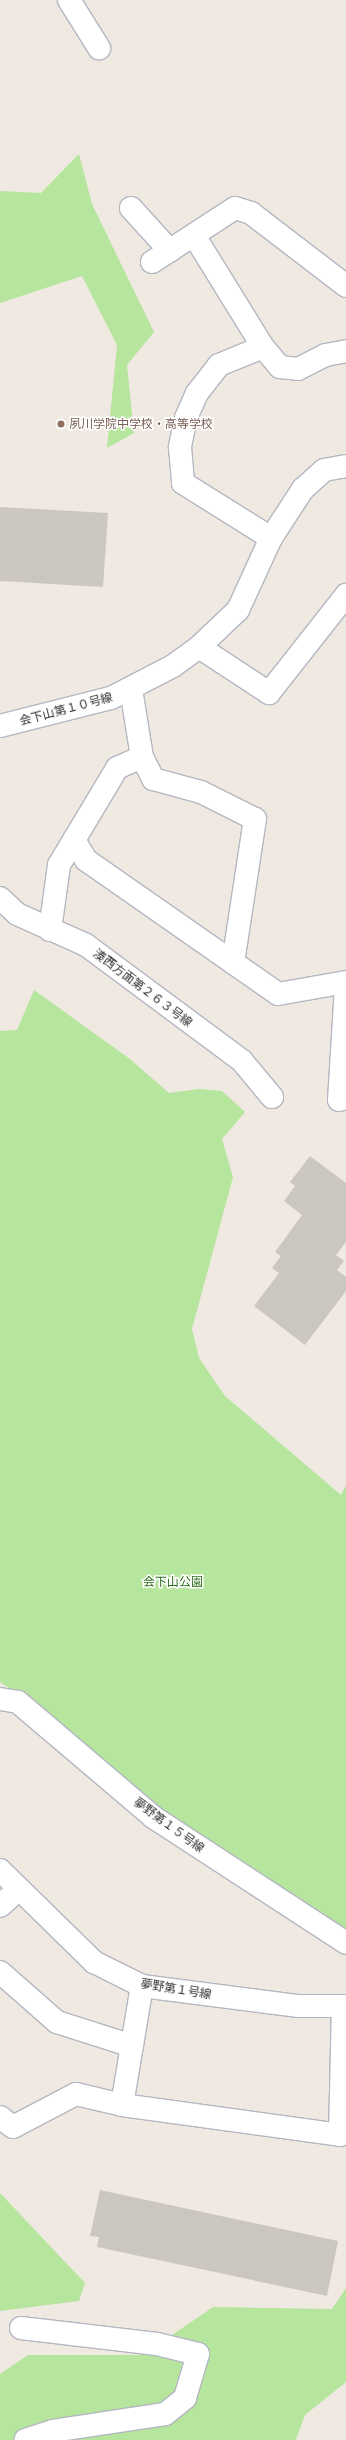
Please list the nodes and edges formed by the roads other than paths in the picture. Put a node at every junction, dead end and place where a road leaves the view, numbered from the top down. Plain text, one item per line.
1 (69, 0) edge
2 (99, 48) dead end
3 (131, 208) dead end
4 (195, 237) junction
5 (346, 286) edge
6 (263, 347) junction
7 (346, 351) edge
8 (346, 466) edge
9 (271, 538) junction
10 (346, 594) edge
11 (199, 647) junction
12 (131, 689) junction
13 (0, 726) edge
14 (142, 757) junction
15 (74, 840) junction
16 (0, 898) edge
17 (50, 930) junction
18 (233, 962) junction
19 (346, 982) edge
20 (346, 986) edge
21 (272, 1097) dead end
22 (343, 1099) edge
23 (0, 1699) edge
24 (0, 1870) edge
25 (19, 1889) junction
26 (0, 1906) edge
27 (346, 1943) edge
28 (0, 1972) edge
29 (142, 1986) junction
30 (345, 2006) edge
31 (132, 2046) junction
32 (122, 2105) junction
33 (0, 2117) edge
34 (21, 2328) dead end
35 (26, 2440) edge

1 - 2 street
3 - 4 street
4 - 5 street
4 - 6 street
6 - 7 street
6 - 9 street
8 - 9 street, 会下山第１０号線
9 - 11 street, 会下山第１０号線
10 - 11 street
11 - 12 street, 会下山第１０号線
12 - 13 street, 会下山第１０号線
12 - 14 street
14 - 15 street
14 - 18 street
15 - 17 street
15 - 18 street
16 - 17 street, 湊西方面第２６３号線
17 - 21 street, 湊西方面第２６３号線
18 - 19 street
20 - 22 street
23 - 27 street, 夢野第１５号線
24 - 25 street, 夢野第１号線
25 - 26 street
25 - 29 street, 夢野第１号線
28 - 31 street
29 - 30 street, 夢野第１号線
29 - 31 street
30 - 32 street
31 - 32 street
32 - 33 street
34 - 35 street

